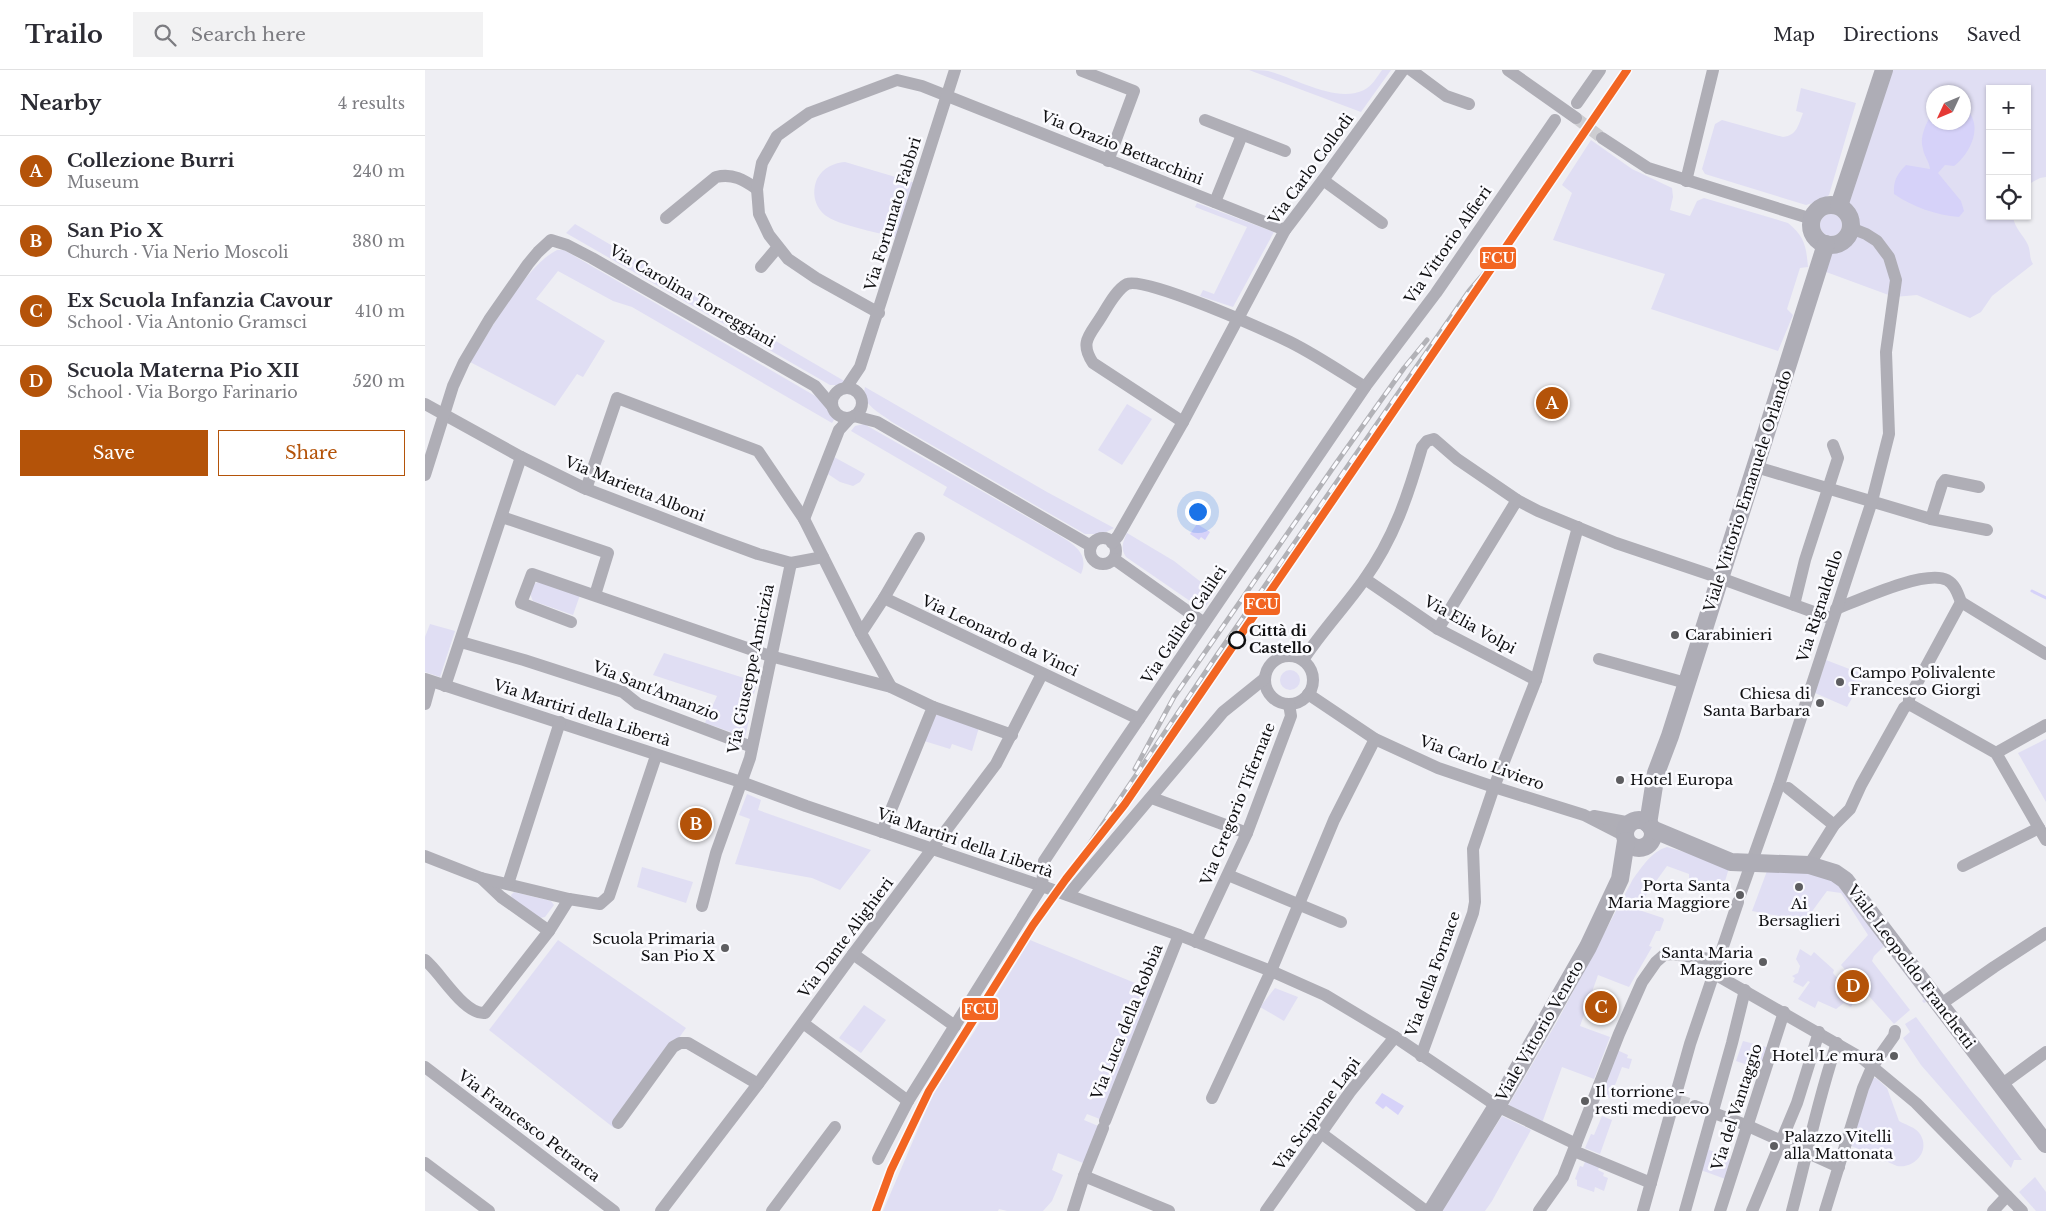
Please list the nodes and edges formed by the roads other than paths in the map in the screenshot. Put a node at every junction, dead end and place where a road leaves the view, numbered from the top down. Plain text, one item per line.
1 (955, 70) edge
2 (1082, 70) edge
3 (1403, 70) edge
4 (1411, 70) edge
5 (1508, 70) edge
6 (1600, 70) edge
7 (1713, 70) edge
8 (1884, 70) edge
9 (947, 96) junction
10 (1577, 103) dead end
11 (1469, 104) dead end
12 (1576, 118) tunnel mouth
13 (1205, 120) dead end
14 (1555, 120) dead end
15 (1242, 135) junction
16 (1602, 138) tunnel mouth
17 (1285, 151) dead end
18 (1107, 161) junction
19 (1323, 180) junction
20 (1686, 181) junction
21 (757, 189) junction
22 (1215, 202) junction
23 (1839, 206) junction
24 (666, 218) dead end
25 (1812, 219) junction
26 (1382, 223) dead end
27 (1851, 228) junction
28 (1285, 230) junction
29 (1826, 244) junction
30 (777, 248) junction
31 (761, 267) dead end
32 (879, 313) junction
33 (1239, 318) junction
34 (860, 367) junction
35 (815, 386) junction
36 (1365, 387) junction
37 (843, 389) junction
38 (861, 399) junction
39 (425, 404) edge
40 (835, 410) junction
41 (445, 414) junction
42 (852, 417) junction
43 (877, 422) junction
44 (1183, 422) junction
45 (839, 430) junction
46 (1833, 445) dead end
47 (521, 457) junction
48 (1756, 467) junction
49 (425, 475) edge
50 (1979, 487) dead end
51 (1827, 488) junction
52 (587, 489) junction
53 (1517, 500) junction
54 (1872, 501) junction
55 (502, 517) junction
56 (804, 519) junction
57 (1931, 519) junction
58 (1578, 527) junction
59 (1987, 530) dead end
60 (919, 538) dead end
61 (1112, 543) junction
62 (1091, 546) junction
63 (823, 557) junction
64 (1113, 559) junction
65 (791, 563) junction
66 (1720, 578) junction
67 (1365, 579) junction
68 (595, 596) junction
69 (884, 598) junction
70 (1961, 602) junction
71 (1794, 605) junction
72 (1834, 614) junction
73 (571, 622) dead end
74 (1204, 622) junction
75 (1438, 629) junction
76 (861, 633) junction
77 (461, 642) junction
78 (2046, 654) edge
79 (770, 656) junction
80 (1599, 658) dead end
81 (1303, 660) junction
82 (1042, 674) junction
83 (1264, 679) junction
84 (1536, 680) junction
85 (428, 681) edge
86 (1686, 683) junction
87 (445, 686) junction
88 (891, 687) junction
89 (1308, 694) junction
90 (425, 704) edge
91 (1289, 704) junction
92 (1909, 704) junction
93 (933, 707) junction
94 (1139, 720) junction
95 (560, 722) junction
96 (2046, 725) edge
97 (1011, 735) junction
98 (1375, 739) junction
99 (752, 747) junction
100 (1996, 753) junction
101 (656, 756) junction
102 (741, 782) junction
103 (1494, 787) junction
104 (1788, 788) dead end
105 (1152, 798) junction
106 (1834, 825) junction
107 (2039, 828) junction
108 (882, 832) junction
109 (1247, 833) junction
110 (1638, 833) junction
111 (2046, 840) edge
112 (933, 849) junction
113 (425, 856) edge
114 (1750, 863) junction
115 (1809, 865) junction
116 (1963, 866) dead end
117 (1228, 875) junction
118 (481, 878) junction
119 (508, 884) junction
120 (1042, 886) junction
121 (1068, 896) junction
122 (569, 900) junction
123 (1300, 905) junction
124 (702, 906) dead end
125 (1341, 922) dead end
126 (549, 931) junction
127 (2046, 933) edge
128 (1179, 935) junction
129 (1197, 942) junction
130 (853, 954) junction
131 (425, 960) edge
132 (1718, 960) junction
133 (1271, 972) junction
134 (1713, 974) junction
135 (1745, 990) junction
136 (1941, 1004) junction
137 (1784, 1012) junction
138 (803, 1023) junction
139 (955, 1026) junction
140 (1895, 1031) dead end
141 (1819, 1032) junction
142 (1395, 1037) junction
143 (1837, 1043) junction
144 (2046, 1052) edge
145 (1421, 1056) junction
146 (425, 1067) edge
147 (1872, 1067) junction
148 (758, 1084) junction
149 (2001, 1085) junction
150 (1212, 1098) dead end
151 (909, 1101) junction
152 (1797, 1103) junction
153 (1497, 1106) junction
154 (1695, 1106) tunnel mouth
155 (1817, 1110) junction
156 (1713, 1112) junction
157 (618, 1123) dead end
158 (1746, 1125) junction
159 (835, 1127) dead end
160 (1321, 1133) junction
161 (1782, 1142) junction
162 (2046, 1144) edge
163 (1575, 1147) junction
164 (1808, 1153) junction
165 (878, 1159) dead end
166 (425, 1163) edge
167 (1839, 1167) junction
168 (1084, 1176) junction
169 (1651, 1183) junction
170 (2007, 1196) junction
171 (489, 1211) edge
172 (614, 1211) edge
173 (661, 1211) edge
174 (772, 1211) edge
175 (1073, 1211) edge
176 (1169, 1211) edge
177 (1266, 1211) edge
178 (1426, 1211) edge
179 (1431, 1211) edge
180 (1539, 1211) edge
181 (1643, 1211) edge
182 (1685, 1211) edge
183 (1720, 1211) edge
184 (1752, 1211) edge
185 (1791, 1211) edge
186 (1825, 1211) edge
187 (1993, 1211) edge
188 (2022, 1211) edge

1 - 9 street, Via Fortunato Fabbri
2 - 18 street
3 - 19 street, Via Carlo Collodi
4 - 11 street
5 - 12 street
6 - 10 street
7 - 20 street
8 - 23 main road
9 - 18 street, Via Orazio Bettacchini
9 - 21 street, Via Orazio Bettacchini
9 - 32 street, Via Fortunato Fabbri
13 - 15 street
14 - 36 street, Via Vittorio Alfieri
15 - 17 street
15 - 22 street
16 - 20 street
18 - 22 street, Via Orazio Bettacchini
19 - 26 street
19 - 28 street, Via Carlo Collodi
20 - 25 street
21 - 24 street
21 - 30 street, Via Orazio Bettacchini
22 - 28 street, Via Orazio Bettacchini
23 - 25 main road
23 - 27 main road
25 - 29 main road
27 - 29 main road
27 - 54 street, Via Rignaldello
28 - 33 street, Via Carlo Collodi
29 - 48 main road, Viale Vittorio Emanuele Orlando
30 - 31 street
30 - 32 street, Via Orazio Bettacchini
32 - 34 street, Via Fortunato Fabbri
33 - 36 street
33 - 44 street, Via Carlo Collodi
33 - 44 street
34 - 37 street, Via Fortunato Fabbri
34 - 38 street, Via Fortunato Fabbri
35 - 37 street, Via Carolina Torreggiani
35 - 40 street, Via Carolina Torreggiani
35 - 41 street, Via Carolina Torreggiani
36 - 74 street, Via Galileo Galilei
37 - 38 street
37 - 40 street
38 - 42 street
38 - 43 street
39 - 41 street, Via Marietta Alboni
40 - 42 street
40 - 45 street
41 - 47 street, Via Marietta Alboni
41 - 49 street
42 - 43 street
42 - 45 street
43 - 62 street
44 - 61 street, Via Carlo Collodi
45 - 56 street
46 - 51 street
47 - 52 street, Via Marietta Alboni
47 - 55 street
48 - 51 street
48 - 66 main road, Viale Vittorio Emanuele Orlando
50 - 57 street
51 - 54 street
51 - 71 street
52 - 56 street
52 - 65 street, Via Marietta Alboni
53 - 58 street
53 - 67 street
53 - 75 street
54 - 57 street
54 - 72 street, Via Rignaldello
55 - 68 street
55 - 77 street
56 - 63 street
57 - 59 street
58 - 66 street
58 - 84 street, Via della Fornace
60 - 69 street
61 - 62 street
61 - 64 street
62 - 64 street
63 - 65 street, Via Marietta Alboni
63 - 76 street
64 - 74 street
65 - 79 street, Via Giuseppe Amicizia
66 - 71 street
66 - 86 main road, Viale Vittorio Emanuele Orlando
67 - 75 street, Via Elia Volpi
67 - 81 street
68 - 73 street
68 - 79 street
69 - 76 street
69 - 82 street, Via Leonardo da Vinci
70 - 72 street
70 - 78 street
70 - 92 street
71 - 72 street
72 - 114 street, Via Rignaldello
74 - 94 street, Via Galileo Galilei
75 - 84 street, Via Elia Volpi
76 - 88 street
77 - 87 street
77 - 99 street, Via Sant'Amanzio
79 - 88 street
79 - 99 street, Via Giuseppe Amicizia
80 - 86 street
81 - 83 street
81 - 89 street
82 - 94 street, Via Leonardo da Vinci
82 - 97 street, Via Dante Alighieri
83 - 91 street
83 - 105 street
84 - 103 street, Via della Fornace
85 - 87 street, Via Martiri della Libertà
85 - 90 street
86 - 110 main road, Viale Vittorio Emanuele Orlando
87 - 95 street, Via Martiri della Libertà
88 - 93 street
89 - 91 street
89 - 98 street, Via Carlo Liviero
91 - 109 street, Via Gregorio Tifernate
92 - 100 street
92 - 106 street
93 - 97 street
93 - 108 street
94 - 120 street, Via Galileo Galilei
95 - 101 street, Via Martiri della Libertà
95 - 119 street
96 - 100 street
97 - 112 street, Via Dante Alighieri
98 - 103 street, Via Carlo Liviero
98 - 123 street
99 - 102 street, Via Giuseppe Amicizia
100 - 107 street
101 - 102 street, Via Martiri della Libertà
101 - 122 street
102 - 108 street, Via Martiri della Libertà
102 - 124 street, Via Giuseppe Amicizia
103 - 110 street, Via Carlo Liviero
103 - 145 street, Via della Fornace
104 - 106 street
105 - 109 street
105 - 121 street
106 - 115 street
107 - 111 street
107 - 116 street
108 - 112 street, Via Martiri della Libertà
109 - 117 street, Via Gregorio Tifernate
110 - 114 main road, Viale Leopoldo Franchetti
110 - 153 main road, Viale Vittorio Veneto
112 - 120 street, Via Martiri della Libertà
112 - 130 street, Via Dante Alighieri
113 - 118 street
114 - 115 main road, Viale Leopoldo Franchetti
114 - 132 street, Via Rignaldello
115 - 136 main road, Viale Leopoldo Franchetti
117 - 123 street
117 - 129 street, Via Gregorio Tifernate
118 - 119 street
118 - 126 street
119 - 122 street
120 - 121 street, Via Martiri della Libertà
120 - 139 street
121 - 128 street, Via Martiri della Libertà
122 - 126 street
123 - 125 street
123 - 133 street
126 - 131 street
127 - 136 street
128 - 129 street, Via Martiri della Libertà
128 - 168 street, Via Luca della Robbia
129 - 133 street, Via Martiri della Libertà
130 - 138 street, Via Dante Alighieri
130 - 139 street
132 - 134 street, Via Rignaldello
132 - 163 street
133 - 142 street, Via Martiri della Libertà
133 - 150 street
134 - 135 street
134 - 169 street, Via Rignaldello
135 - 137 street
135 - 156 street
136 - 149 main road, Viale Leopoldo Franchetti
137 - 141 street
137 - 158 street, Via del Vantaggio
138 - 148 street, Via Dante Alighieri
138 - 151 street
139 - 151 street
140 - 147 street
141 - 143 street
141 - 152 street
142 - 145 street, Via Martiri della Libertà
142 - 160 street, Via Scipione Lapi
143 - 147 street
143 - 155 street
144 - 149 street
145 - 153 street, Via Martiri della Libertà
146 - 172 street, Via Francesco Petrarca
147 - 167 street
147 - 170 street
148 - 157 street
148 - 173 street, Via Dante Alighieri
149 - 162 main road, Viale Leopoldo Franchetti
151 - 165 street
152 - 155 street
152 - 161 street
153 - 163 street, Via Martiri della Libertà
153 - 179 main road, Viale Vittorio Veneto
154 - 156 street
155 - 164 street
156 - 158 street
156 - 182 street
158 - 161 street
158 - 183 street, Via del Vantaggio
159 - 174 street
160 - 177 street, Via Scipione Lapi
160 - 178 street
161 - 164 street
161 - 184 street
163 - 169 street, Via Martiri della Libertà
163 - 180 street
164 - 167 street
164 - 185 street
166 - 171 street
167 - 186 street
168 - 175 street, Via Luca della Robbia
168 - 176 street
169 - 181 street, Via Rignaldello
170 - 187 street
170 - 188 street

